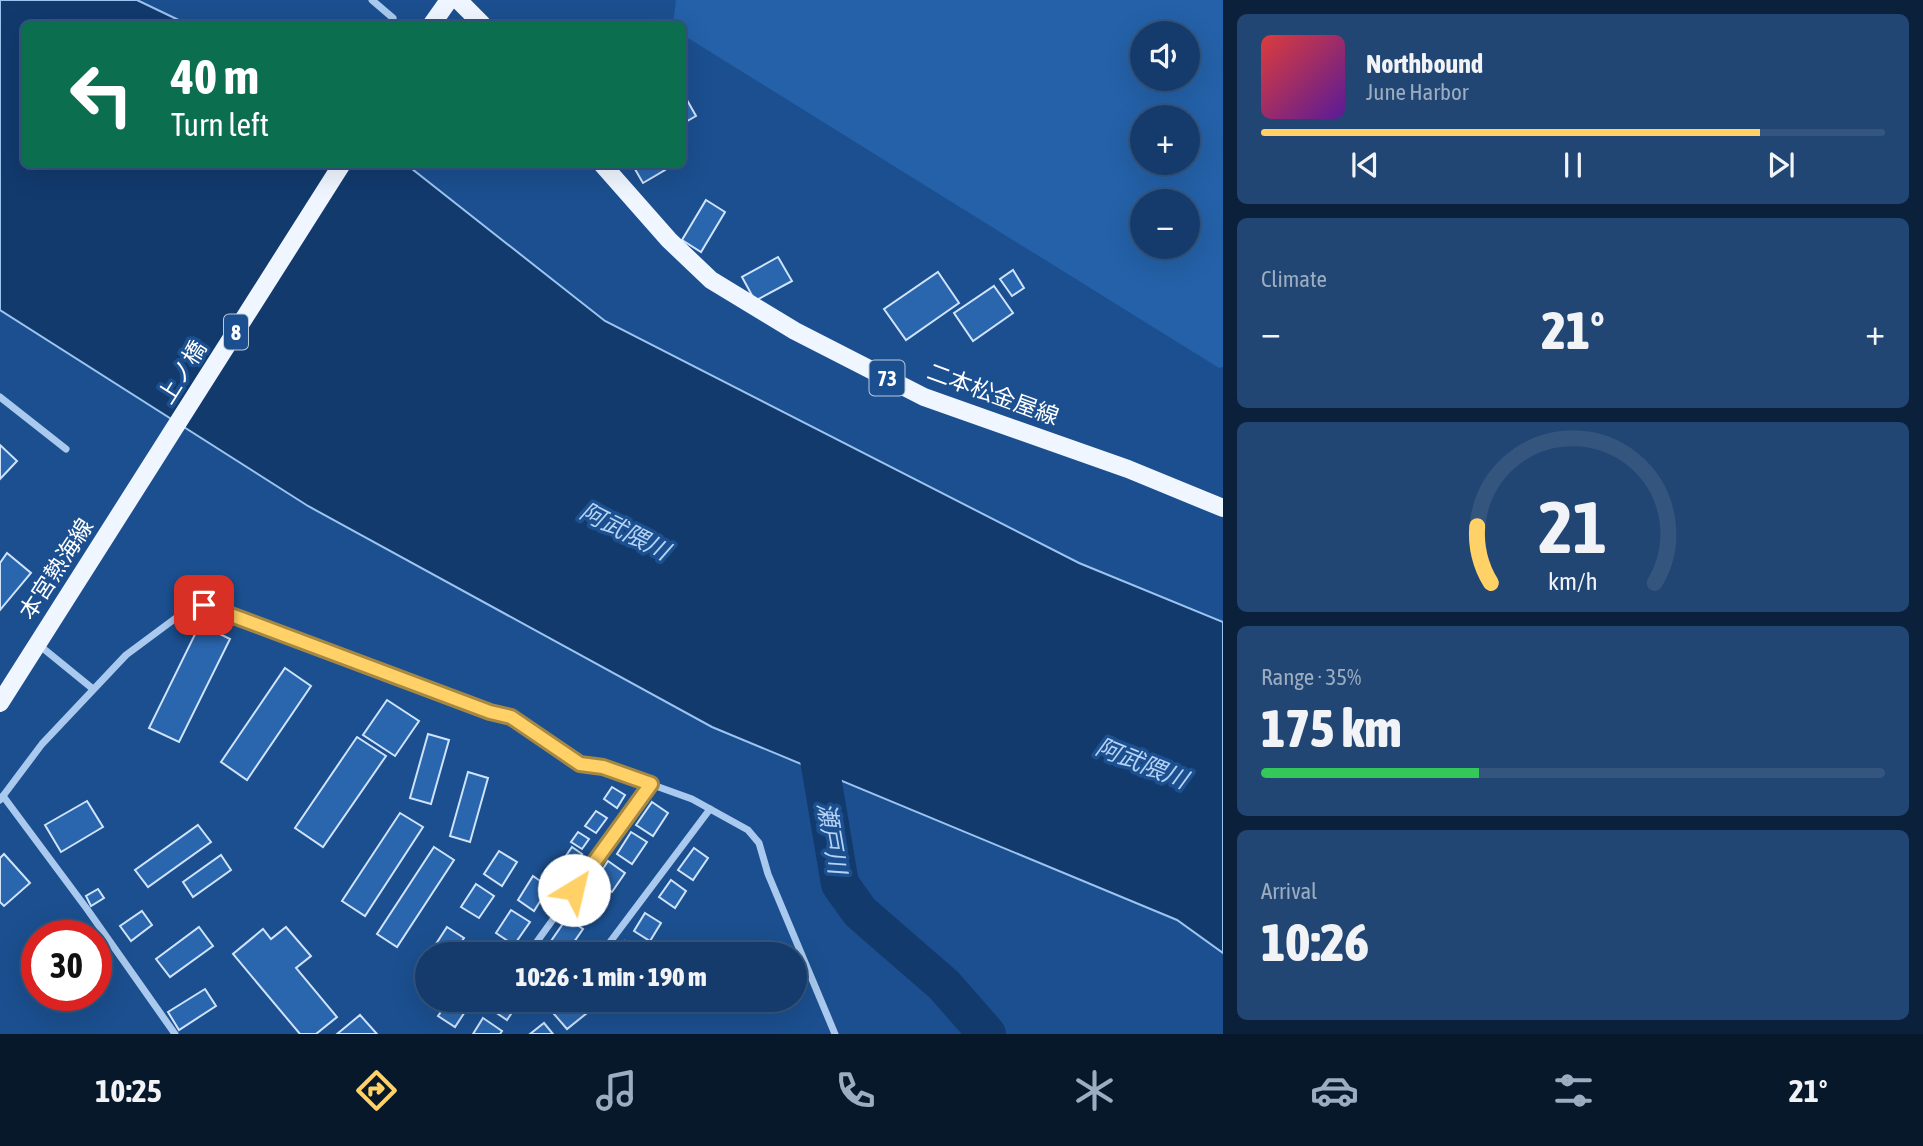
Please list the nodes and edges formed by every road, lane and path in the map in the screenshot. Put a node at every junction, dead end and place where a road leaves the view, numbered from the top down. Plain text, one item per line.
1 (372, 0) edge
2 (449, 0) edge
3 (458, 0) edge
4 (393, 18) dead end
5 (434, 21) edge
6 (479, 21) edge
7 (339, 168) edge
8 (606, 168) edge
9 (0, 397) edge
10 (66, 449) dead end
11 (131, 499) joint
12 (1223, 508) edge
13 (37, 643) junction
14 (93, 689) junction
15 (0, 703) edge
16 (651, 784) junction
17 (2, 798) edge
18 (709, 809) junction
19 (537, 942) edge
20 (610, 942) edge
21 (175, 1034) edge
22 (835, 1034) edge

1 - 4 street
2 - 5 main road
3 - 6 main road
7 - 11 main road, 上ノ橋 / 8
8 - 12 main road, 二本松金屋線 / 73
9 - 10 street
11 - 13 main road, 本宮熱海線 / 8
13 - 14 street
13 - 15 main road, 本宮熱海線 / 8
14 - 16 street
14 - 17 street
16 - 18 street
16 - 19 street
17 - 21 street
18 - 20 street
18 - 22 street

